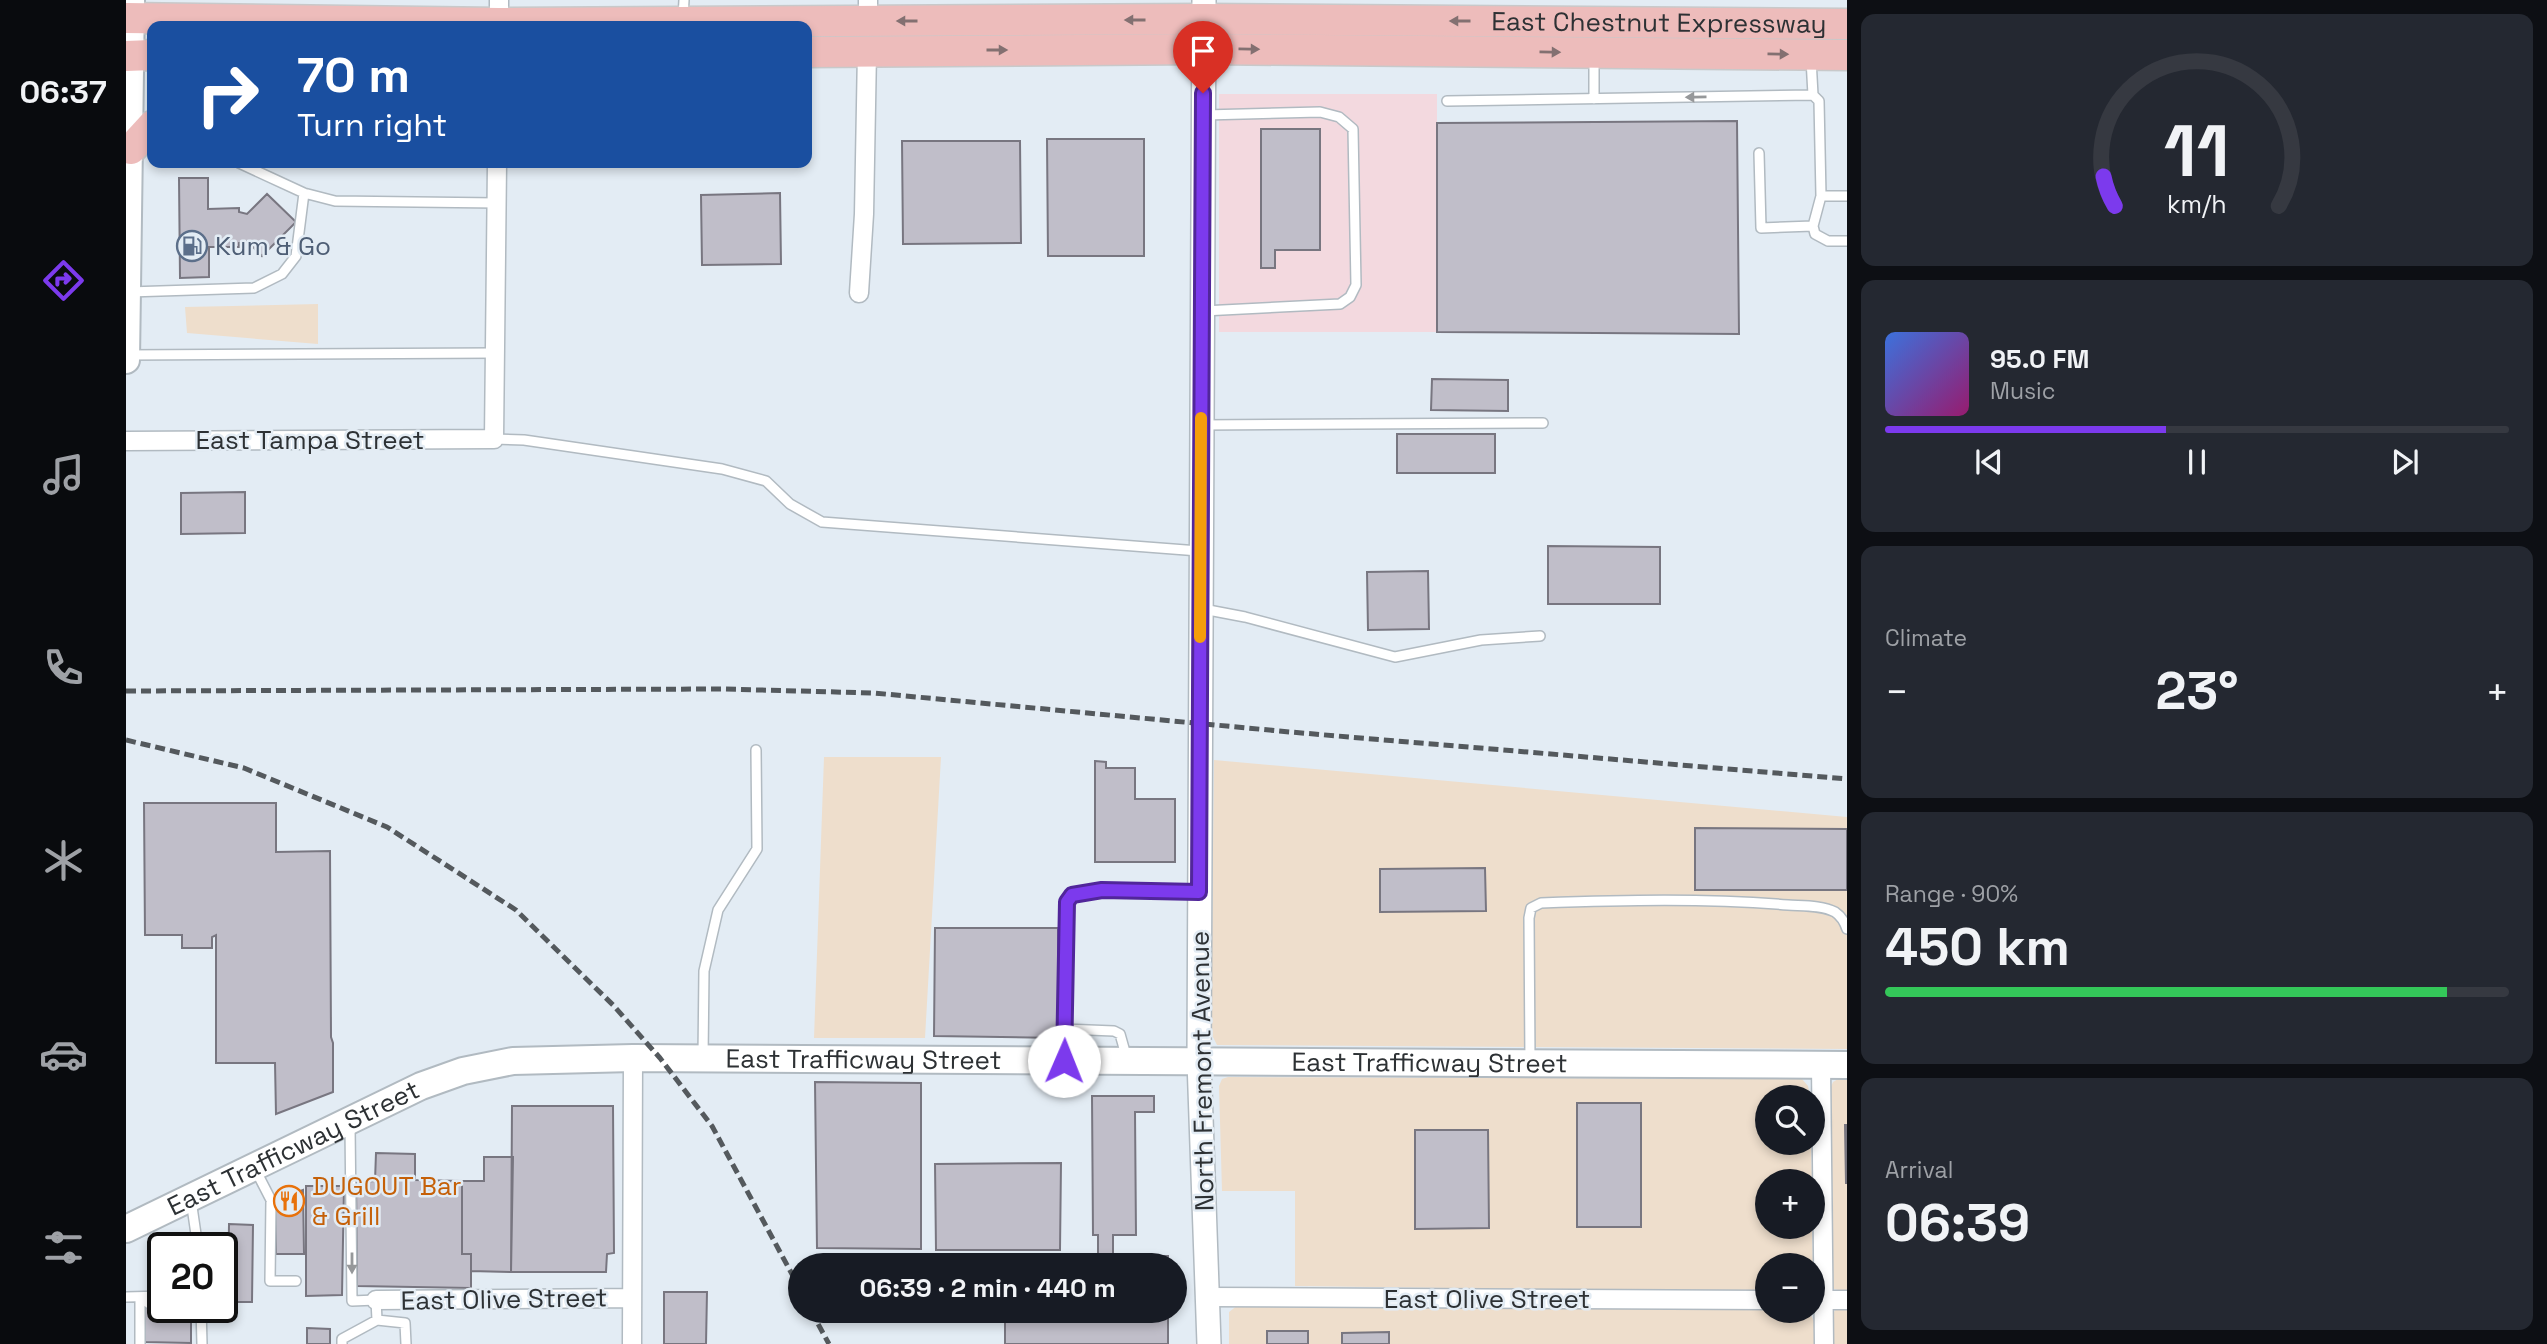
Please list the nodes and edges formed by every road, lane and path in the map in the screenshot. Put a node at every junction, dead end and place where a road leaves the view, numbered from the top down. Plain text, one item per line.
1 (211, 0) edge
2 (1204, 10) edge
3 (499, 11) edge
4 (683, 11) edge
5 (868, 11) edge
6 (130, 12) edge
7 (240, 19) junction
8 (1847, 24) edge
9 (1204, 49) junction
10 (867, 51) junction
11 (812, 52) edge
12 (1594, 52) junction
13 (1811, 54) junction
14 (1847, 55) edge
15 (136, 56) edge
16 (1813, 95) junction
17 (1594, 99) junction
18 (1447, 101) dead end
19 (1203, 115) junction
20 (134, 140) edge
21 (1759, 153) dead end
22 (250, 168) edge
23 (497, 168) edge
24 (304, 193) junction
25 (1821, 196) junction
26 (1847, 196) edge
27 (497, 203) junction
28 (1813, 226) junction
29 (1847, 241) edge
30 (127, 247) edge
31 (127, 292) edge
32 (859, 293) dead end
33 (1201, 311) junction
34 (495, 353) junction
35 (126, 358) edge
36 (1543, 423) dead end
37 (1201, 425) junction
38 (494, 439) junction
39 (126, 441) edge
40 (1201, 552) junction
41 (1200, 609) junction
42 (1540, 636) dead end
43 (756, 750) dead end
44 (1199, 892) junction
45 (1846, 926) edge
46 (1064, 1029) junction
47 (633, 1058) junction
48 (703, 1058) junction
49 (1064, 1061) junction
50 (1127, 1061) junction
51 (1199, 1061) junction
52 (1530, 1063) junction
53 (1834, 1065) edge
54 (350, 1122) junction
55 (255, 1167) junction
56 (190, 1198) junction
57 (126, 1229) edge
58 (195, 1232) edge
59 (1821, 1253) edge
60 (296, 1281) dead end
61 (126, 1297) edge
62 (140, 1297) junction
63 (147, 1297) edge
64 (1207, 1297) junction
65 (632, 1298) junction
66 (376, 1300) junction
67 (1755, 1300) edge
68 (1825, 1300) edge
69 (1847, 1300) edge
70 (147, 1302) edge
71 (377, 1320) junction
72 (201, 1323) edge
73 (1821, 1323) edge
74 (140, 1344) edge
75 (202, 1344) edge
76 (342, 1344) edge
77 (406, 1344) edge
78 (632, 1344) edge
79 (1209, 1344) edge
80 (1824, 1344) edge

1 - 7 main road
2 -> 5 main road, East Chestnut Expressway
8 -> 2 main road, East Chestnut Expressway
2 - 9 street, North Fremont Avenue
3 - 4 main road, East Chestnut Expressway
3 - 7 main road, East Chestnut Expressway
4 - 5 main road, East Chestnut Expressway
6 - 7 main road, East Chestnut Expressway
6 - 15 main road
10 -> 9 main road, East Chestnut Expressway
9 -> 12 main road, East Chestnut Expressway
9 - 19 street, North Fremont Avenue
10 - 11 main road, East Chestnut Expressway
10 - 32 street
12 -> 13 main road, East Chestnut Expressway
12 - 17 lane
13 - 14 main road, East Chestnut Expressway
13 - 16 lane
15 - 20 main road
16 -> 17 lane
16 - 25 lane
17 - 18 lane
19 - 33 street, North Fremont Avenue
19 - 33 lane
20 - 30 main road
21 - 28 lane
22 - 24 lane
23 - 27 street
24 - 27 lane
24 - 31 lane
25 - 26 lane
25 - 28 lane
27 - 34 street
28 - 29 lane
30 - 31 main road
31 - 35 main road
33 - 37 street, North Fremont Avenue
34 - 35 lane
34 - 38 street
36 - 37 lane
37 - 40 street, North Fremont Avenue
38 - 39 street, East Tampa Street
38 - 40 lane
40 - 41 street, North Fremont Avenue
41 - 42 lane
41 - 44 street, North Fremont Avenue
43 - 48 lane
44 - 46 lane
44 - 51 street, North Fremont Avenue
45 - 52 lane
46 - 49 lane
46 - 50 lane
47 - 48 main road, East Trafficway Street
47 - 54 main road, East Trafficway Street
47 - 65 street
48 - 49 main road, East Trafficway Street
49 - 50 main road, East Trafficway Street
50 - 51 main road, East Trafficway Street
51 - 52 main road, East Trafficway Street
51 - 64 street, North Fremont Avenue
52 - 53 main road, East Trafficway Street
53 - 59 street
54 - 55 main road, East Trafficway Street
54 -> 66 lane
55 - 56 main road, East Trafficway Street
55 - 60 lane
56 - 57 main road, East Trafficway Street
56 - 58 lane
61 - 62 lane
62 - 63 lane
62 - 70 lane
62 - 74 lane
64 - 67 street, East Olive Street
64 - 79 street, North Fremont Avenue
65 - 66 street, East Olive Street
65 - 78 street
66 - 71 lane
68 - 69 street
71 - 76 lane
71 - 77 lane
72 - 75 lane
73 - 80 street

